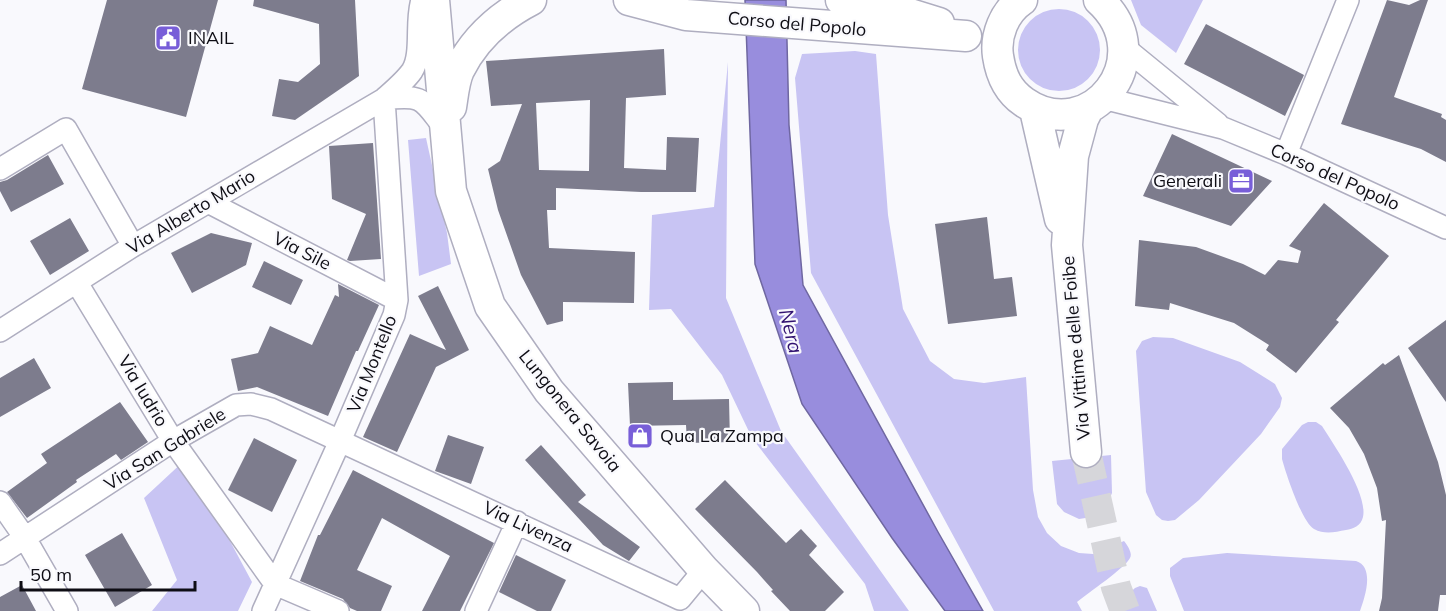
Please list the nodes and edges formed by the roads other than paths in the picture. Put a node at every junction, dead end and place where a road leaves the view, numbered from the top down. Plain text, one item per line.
1 (422, 0) edge
2 (434, 0) edge
3 (531, 0) edge
4 (629, 0) edge
5 (841, 0) edge
6 (904, 0) edge
7 (1099, 0) edge
8 (1348, 0) edge
9 (1014, 1) edge
10 (873, 16) junction
11 (996, 48) junction
12 (1125, 48) junction
13 (384, 99) junction
14 (1096, 103) junction
15 (1035, 110) junction
16 (1223, 128) junction
17 (446, 130) junction
18 (1286, 154) junction
19 (0, 169) edge
20 (208, 202) junction
21 (1446, 228) edge
22 (1067, 245) junction
23 (133, 246) junction
24 (77, 283) junction
25 (397, 300) junction
26 (0, 331) edge
27 (173, 441) junction
28 (340, 441) junction
29 (1086, 452) tunnel mouth
30 (0, 502) edge
31 (517, 522) junction
32 (24, 538) junction
33 (0, 554) edge
34 (704, 570) junction
35 (275, 584) junction
36 (677, 605) edge
37 (68, 611) edge
38 (263, 611) edge
39 (338, 611) edge
40 (476, 611) edge
41 (744, 611) edge

1 - 13 street, Via Alberto Mario
2 - 17 street, Lungonera Savoia
3 - 17 street
4 - 10 street, Corso del Popolo
5 - 10 street, Corso del Popolo
6 - 10 street
7 - 12 street
8 - 18 street
9 - 11 street
10 - 11 street, Corso del Popolo
11 - 15 street
12 - 14 street, Via Vittime delle Foibe
12 - 16 street, Corso del Popolo
13 - 17 street, Via Alberto Mario
13 - 20 street, Via Alberto Mario
13 - 25 street, Via Montello
14 - 15 street
14 - 16 street, Corso del Popolo
14 - 22 street, Via Vittime delle Foibe
15 - 22 street, Via Vittime delle Foibe
16 - 18 street, Corso del Popolo
17 - 34 street, Lungonera Savoia
18 - 21 street, Corso del Popolo
19 - 23 street
20 - 23 street, Via Alberto Mario
20 - 25 street, Via Sile
22 - 29 street, Via Vittime delle Foibe
23 - 24 street, Via Alberto Mario
24 - 26 street, Via Alberto Mario
24 - 27 street, Via Iudrio
25 - 28 street, Via Montello
27 - 28 street, Via San Gabriele
27 - 32 street, Via San Gabriele
27 - 35 street, Via Iudrio
28 - 31 street, Via Livenza
28 - 35 street, Via Montello
30 - 32 street
31 - 36 street, Via Livenza
31 - 40 street
32 - 33 street, Via San Gabriele
32 - 37 street
34 - 36 street, Via Livenza
34 - 41 street, Lungonera Savoia
35 - 38 street, Via Montello
35 - 39 street

